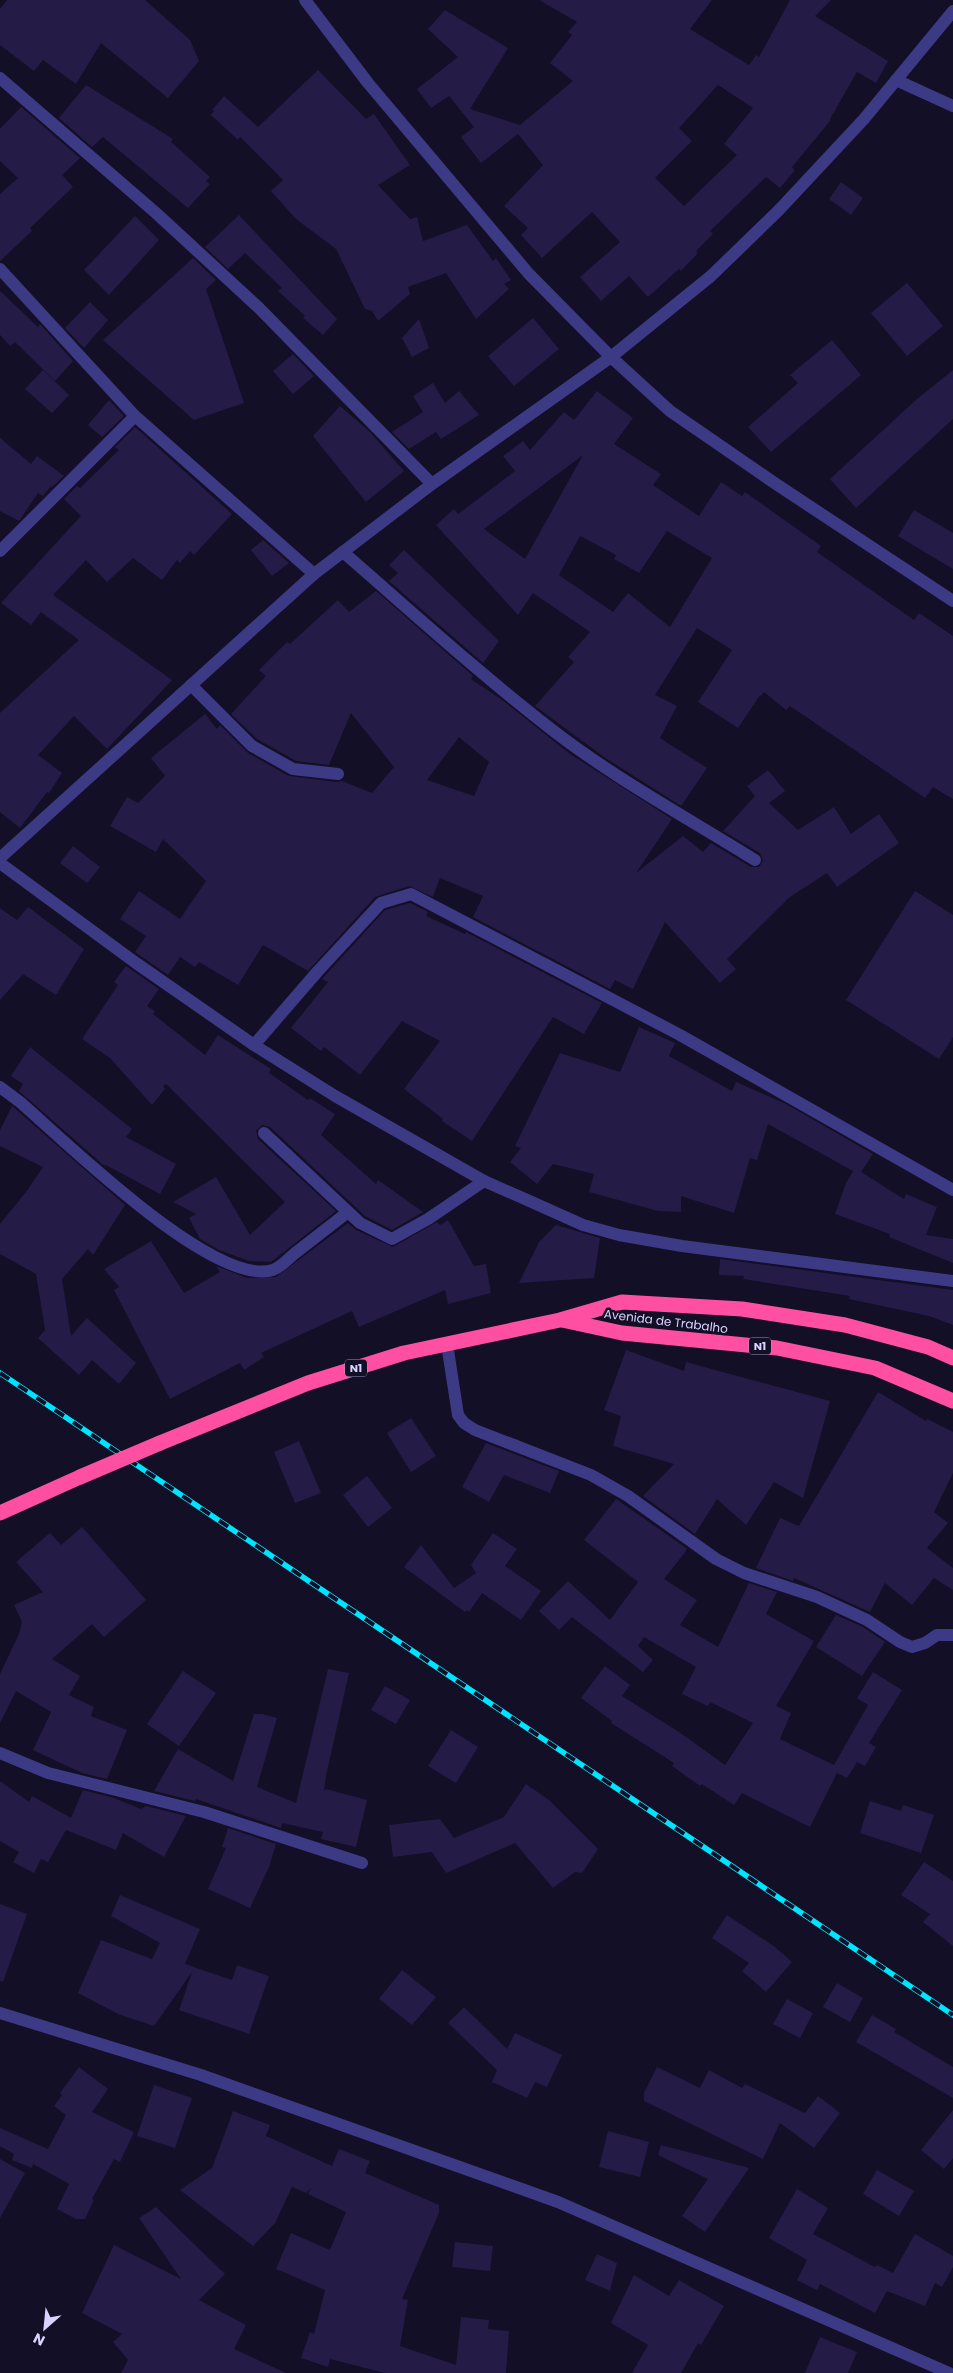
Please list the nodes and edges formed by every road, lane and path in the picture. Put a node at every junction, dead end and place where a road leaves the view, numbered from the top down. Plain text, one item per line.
1 (305, 0) edge
2 (953, 10) edge
3 (0, 78) edge
4 (896, 80) junction
5 (953, 106) edge
6 (0, 269) edge
7 (611, 357) junction
8 (135, 416) junction
9 (432, 484) junction
10 (0, 551) edge
11 (344, 552) junction
12 (314, 574) junction
13 (953, 601) edge
14 (191, 685) junction
15 (338, 774) dead end
16 (0, 858) edge
17 (754, 860) dead end
18 (0, 863) edge
19 (254, 1046) junction
20 (0, 1087) edge
21 (264, 1133) dead end
22 (484, 1181) junction
23 (953, 1190) edge
24 (348, 1212) junction
25 (953, 1281) edge
26 (560, 1320) junction
27 (447, 1344) junction
28 (953, 1358) edge
29 (953, 1401) edge
30 (0, 1513) edge
31 (953, 1635) edge
32 (0, 1753) edge
33 (362, 1863) dead end
34 (0, 2013) edge
35 (949, 2373) edge

1 - 7 street
2 - 4 street
3 - 9 street
4 - 5 street
4 - 7 street
6 - 8 street
7 - 9 street
7 - 13 street
8 - 10 street
8 - 12 street
9 - 11 street
11 - 12 street
11 - 17 street
12 - 14 street
14 - 15 street
14 - 16 street
18 - 19 street
19 - 22 street
19 - 23 street
20 - 24 street
21 - 24 street
22 - 24 street
22 - 25 street
26 - 27 highway, N1
26 - 28 highway, Avenida de Trabalho / N1
26 - 29 highway, Avenida de Trabalho / N1
27 - 30 highway, N1, bridge
27 - 31 street
32 - 33 street
34 - 35 street

